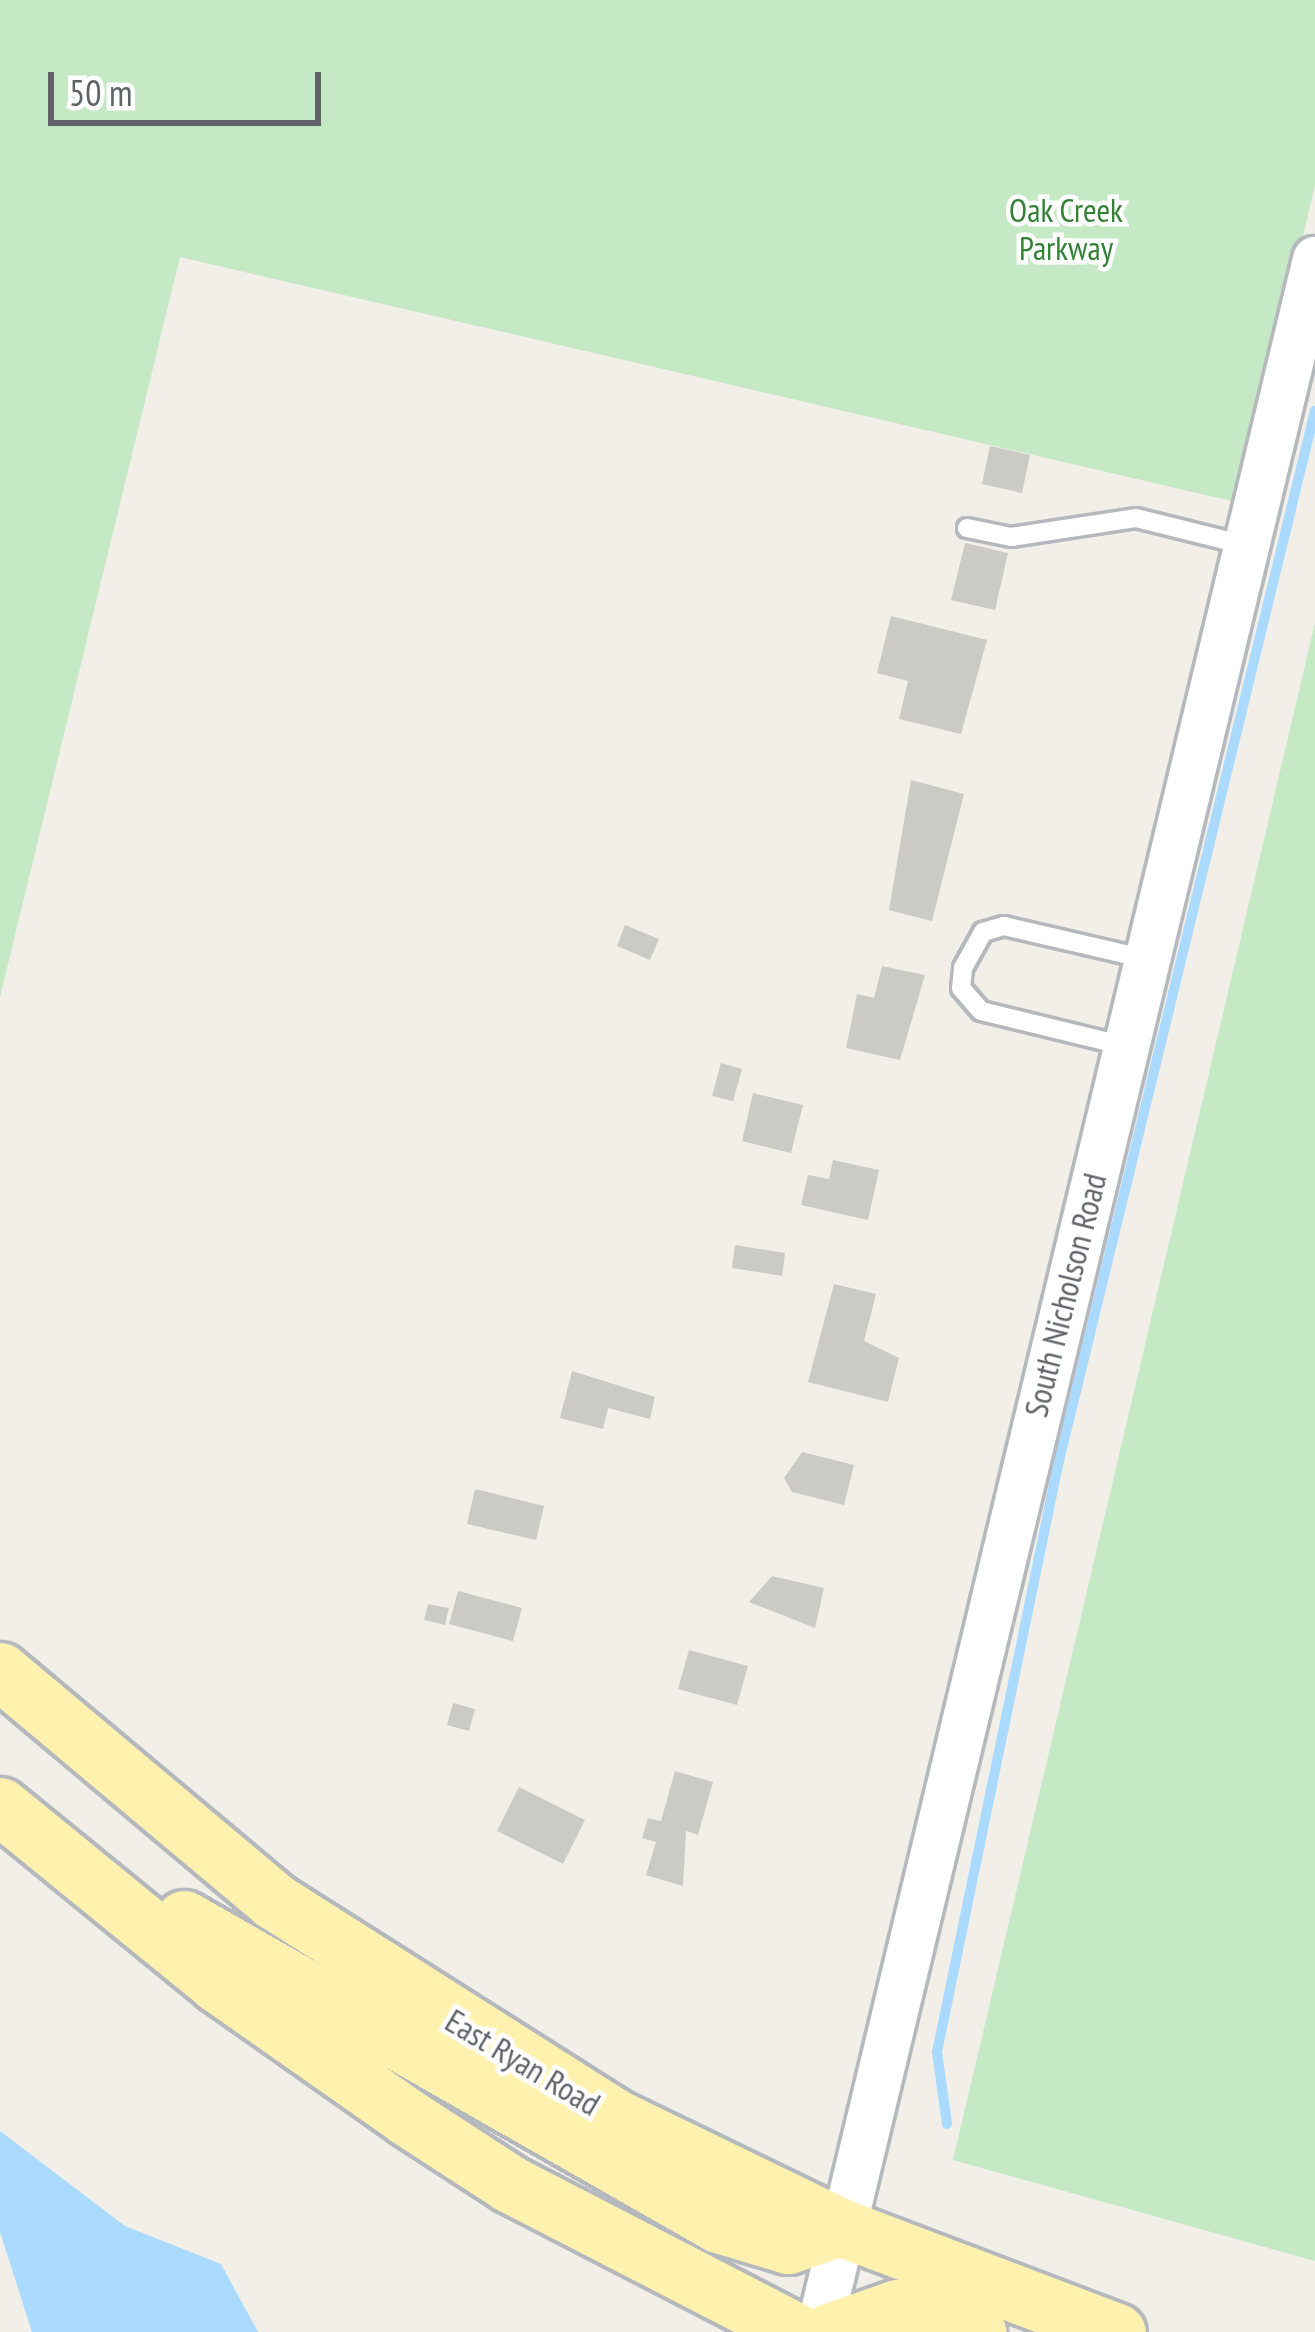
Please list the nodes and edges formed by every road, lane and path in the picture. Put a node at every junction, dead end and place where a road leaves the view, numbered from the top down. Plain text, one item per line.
1 (1315, 259) edge
2 (968, 528) dead end
3 (1246, 545) junction
4 (1146, 959) junction
5 (1125, 1046) junction
6 (0, 1671) edge
7 (12, 1815) edge
8 (840, 2227) junction
9 (797, 2332) edge
10 (818, 2332) edge
11 (829, 2332) edge
12 (977, 2332) edge
13 (1118, 2332) edge

1 - 3 street, South Nicholson Road
2 - 3 lane
3 - 4 street, South Nicholson Road
4 - 5 street, South Nicholson Road
4 - 5 lane
5 - 8 street, South Nicholson Road
6 - 8 main road, East Ryan Road
7 - 8 main road
7 - 9 main road
8 - 10 street, South Nicholson Road
8 - 13 main road, East Ryan Road
11 - 12 main road

